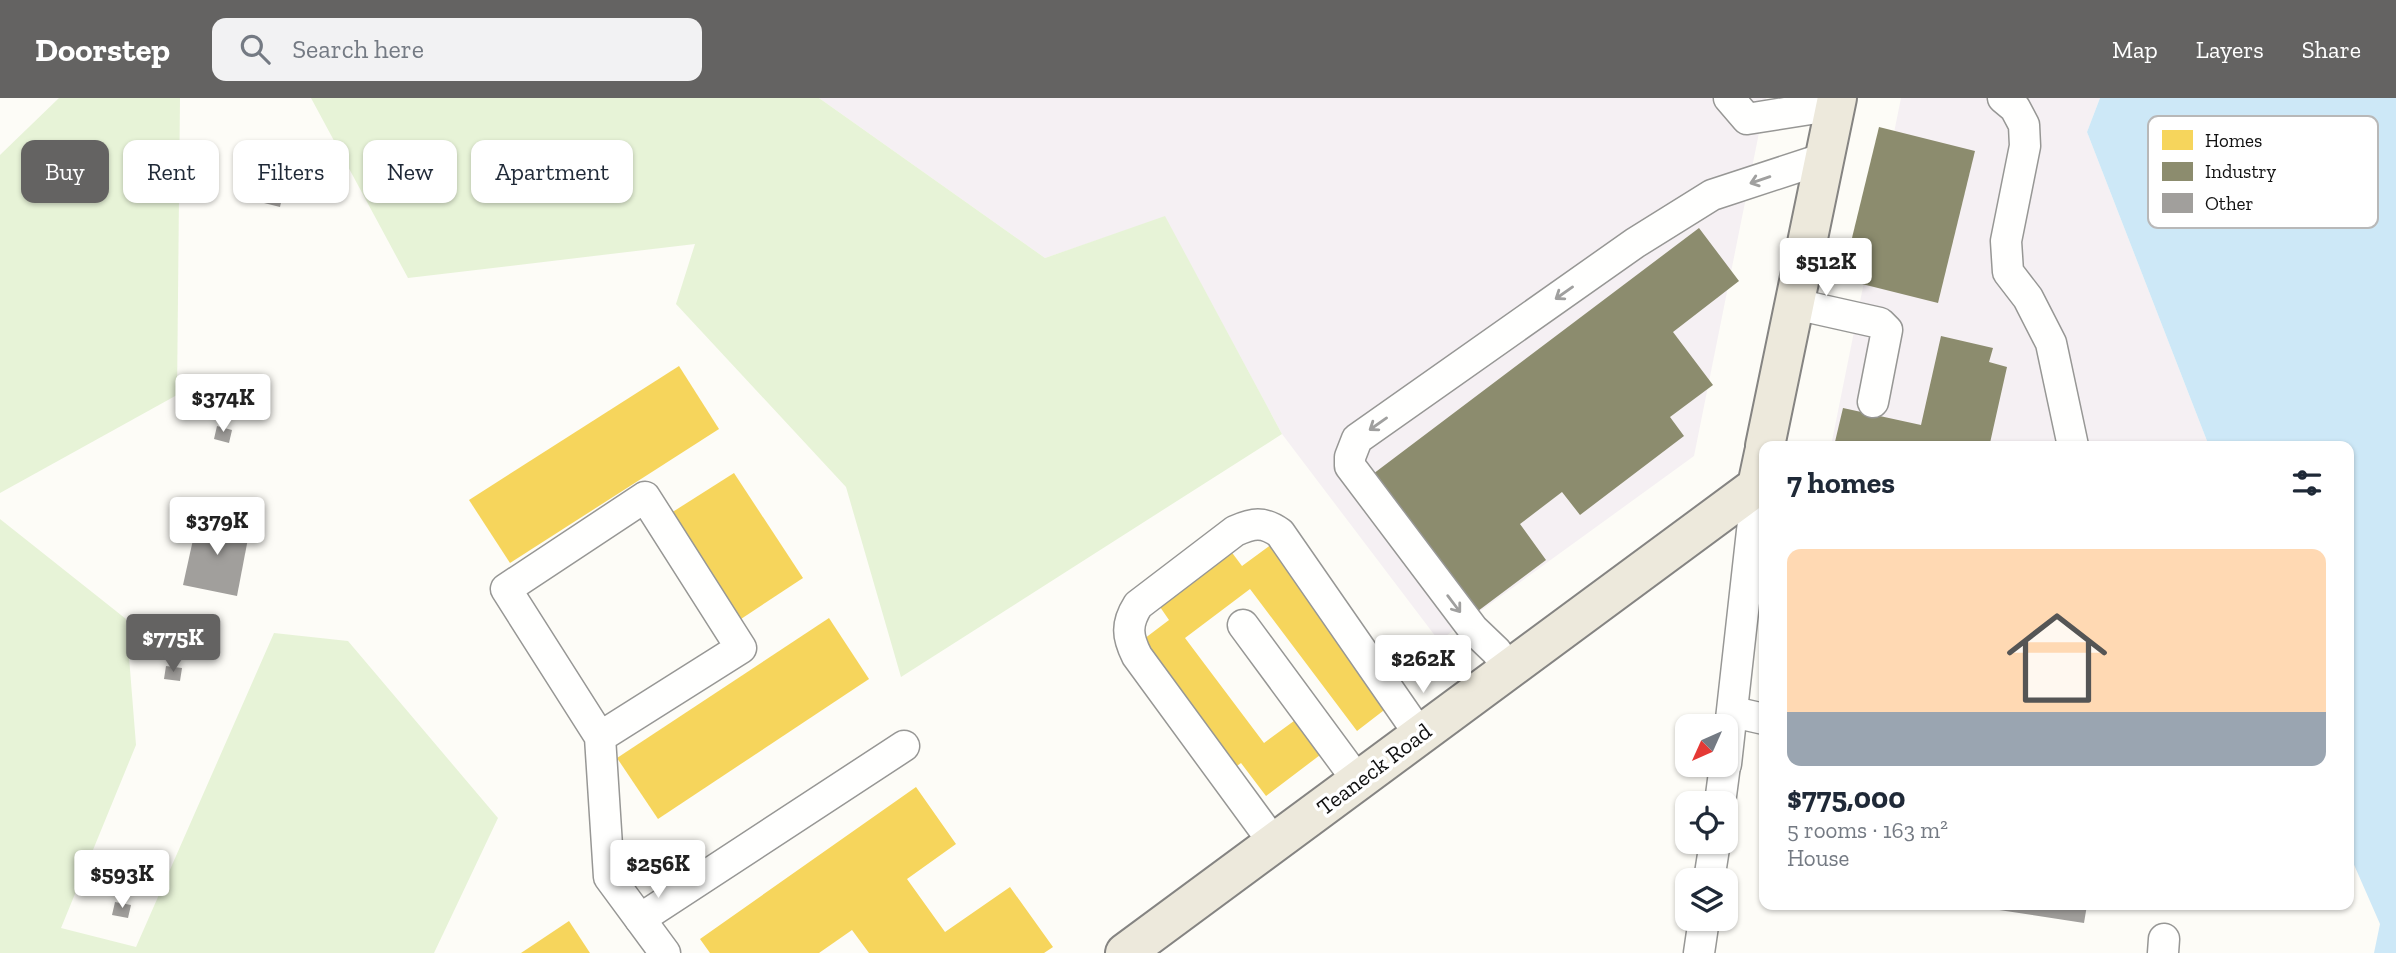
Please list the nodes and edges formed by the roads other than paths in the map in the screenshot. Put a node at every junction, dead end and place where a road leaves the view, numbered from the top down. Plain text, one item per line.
1 (1729, 98) edge
2 (2003, 98) edge
3 (1836, 102) edge
4 (1825, 158) junction
5 (1795, 304) junction
6 (1873, 402) dead end
7 (1766, 441) edge
8 (2072, 441) edge
9 (1759, 471) edge
10 (1759, 486) edge
11 (1243, 625) dead end
12 (1509, 669) junction
13 (1733, 712) joint
14 (1759, 718) edge
15 (1420, 735) junction
16 (600, 737) junction
17 (904, 746) dead end
18 (1358, 781) junction
19 (1274, 844) junction
20 (640, 919) junction
21 (1702, 931) edge
22 (665, 953) edge
23 (1125, 953) edge
24 (1699, 953) edge

1 - 3 street
2 - 8 street
3 - 4 main road
4 - 5 main road
4 -> 12 street
5 - 6 street
5 - 7 main road
9 - 12 main road, Teaneck Road
10 - 13 street
11 - 18 street
12 - 15 main road, Teaneck Road
13 - 14 street
15 - 18 main road, Teaneck Road
15 - 19 street
16 - 16 street
16 - 20 street
17 - 20 street
18 - 19 main road, Teaneck Road
19 - 23 main road, Teaneck Road
20 - 22 street
21 - 24 street

